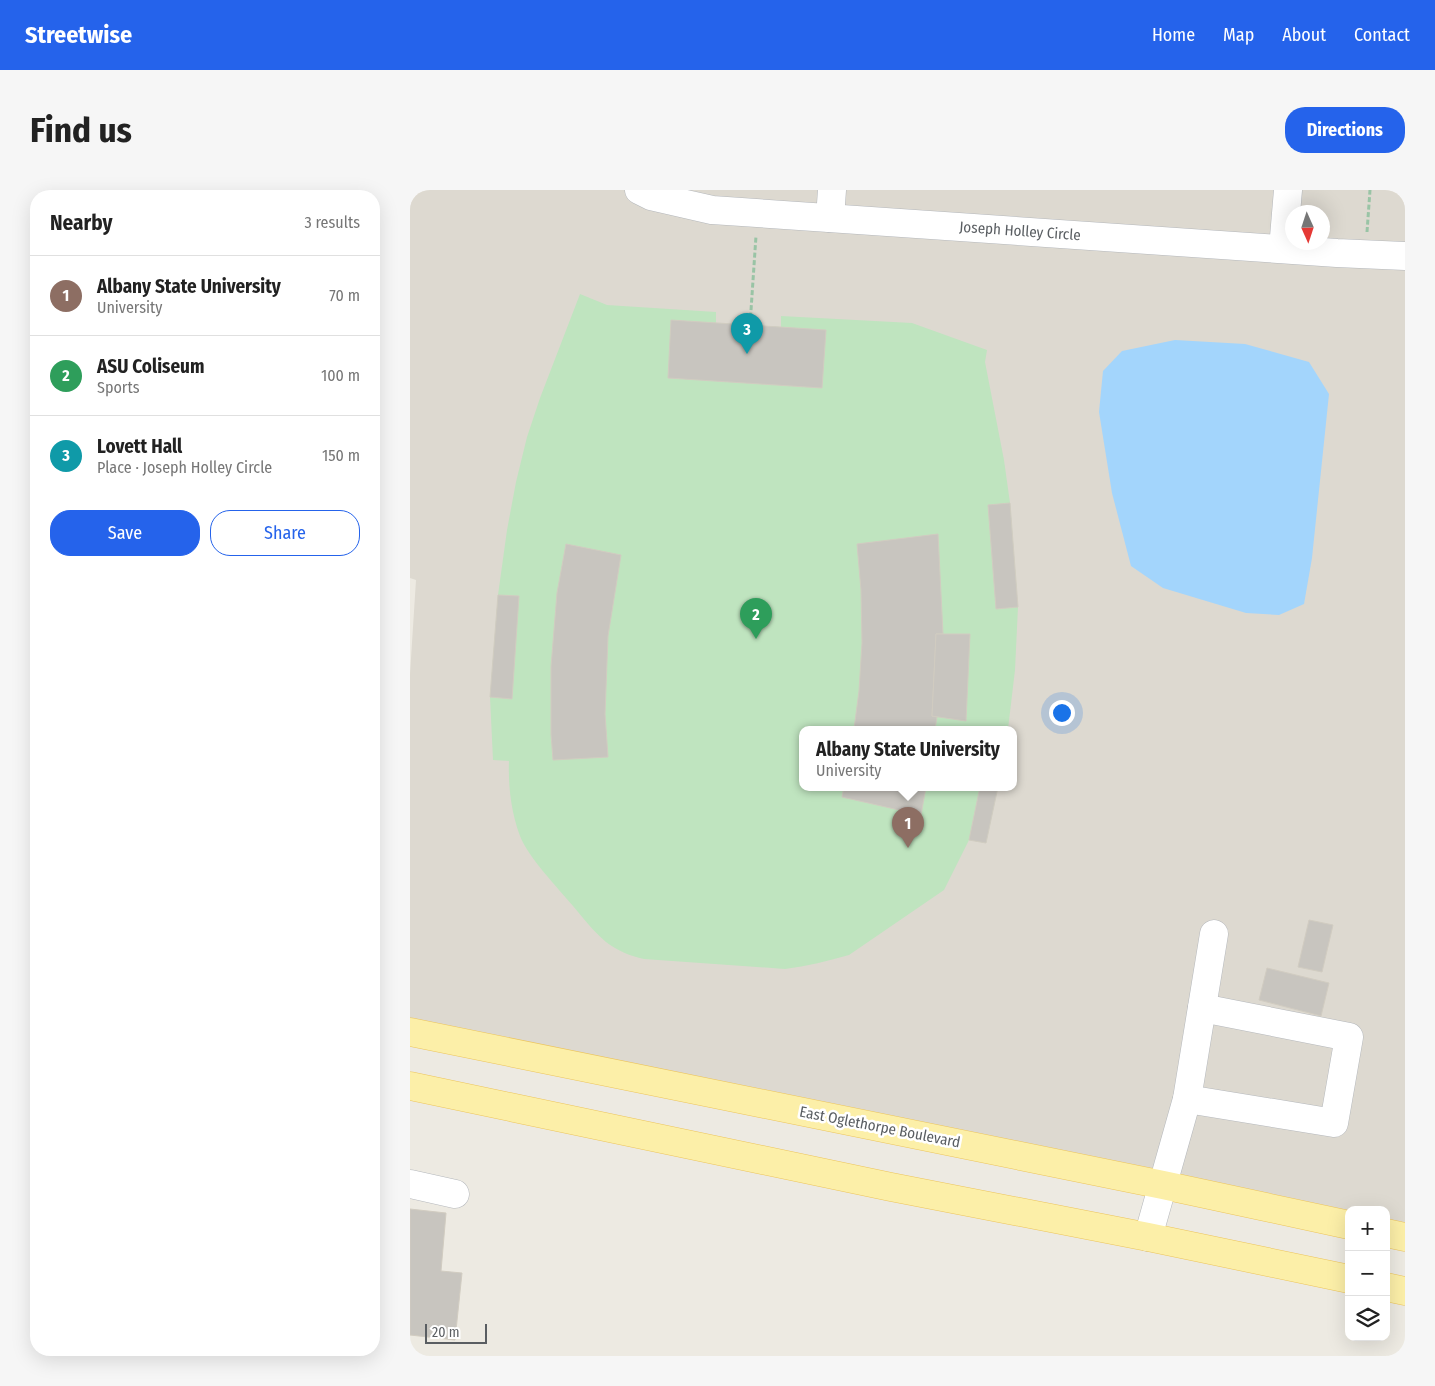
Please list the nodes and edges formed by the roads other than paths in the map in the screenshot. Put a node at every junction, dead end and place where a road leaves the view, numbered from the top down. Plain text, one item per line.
1 (639, 190) edge
2 (832, 190) edge
3 (1288, 190) edge
4 (830, 218) junction
5 (1284, 249) junction
6 (1405, 256) edge
7 (1214, 934) dead end
8 (1202, 1008) junction
9 (410, 1032) edge
10 (410, 1086) edge
11 (1187, 1099) junction
12 (410, 1184) edge
13 (1163, 1185) junction
14 (456, 1194) dead end
15 (1345, 1224) edge
16 (1390, 1234) edge
17 (1148, 1237) junction
18 (1405, 1237) edge
19 (1345, 1278) edge
20 (1390, 1288) edge
21 (1405, 1290) edge

1 - 4 street, Joseph Holley Circle
2 - 4 street
3 - 5 street
4 - 5 street, Joseph Holley Circle
5 - 6 street, Joseph Holley Circle
7 - 8 street
8 - 11 street
8 - 11 street
9 - 13 main road, East Oglethorpe Boulevard
10 - 17 main road
11 - 13 street
12 - 14 street
13 - 15 main road, East Oglethorpe Boulevard
13 - 17 street
16 - 18 main road
17 - 19 main road
20 - 21 main road

